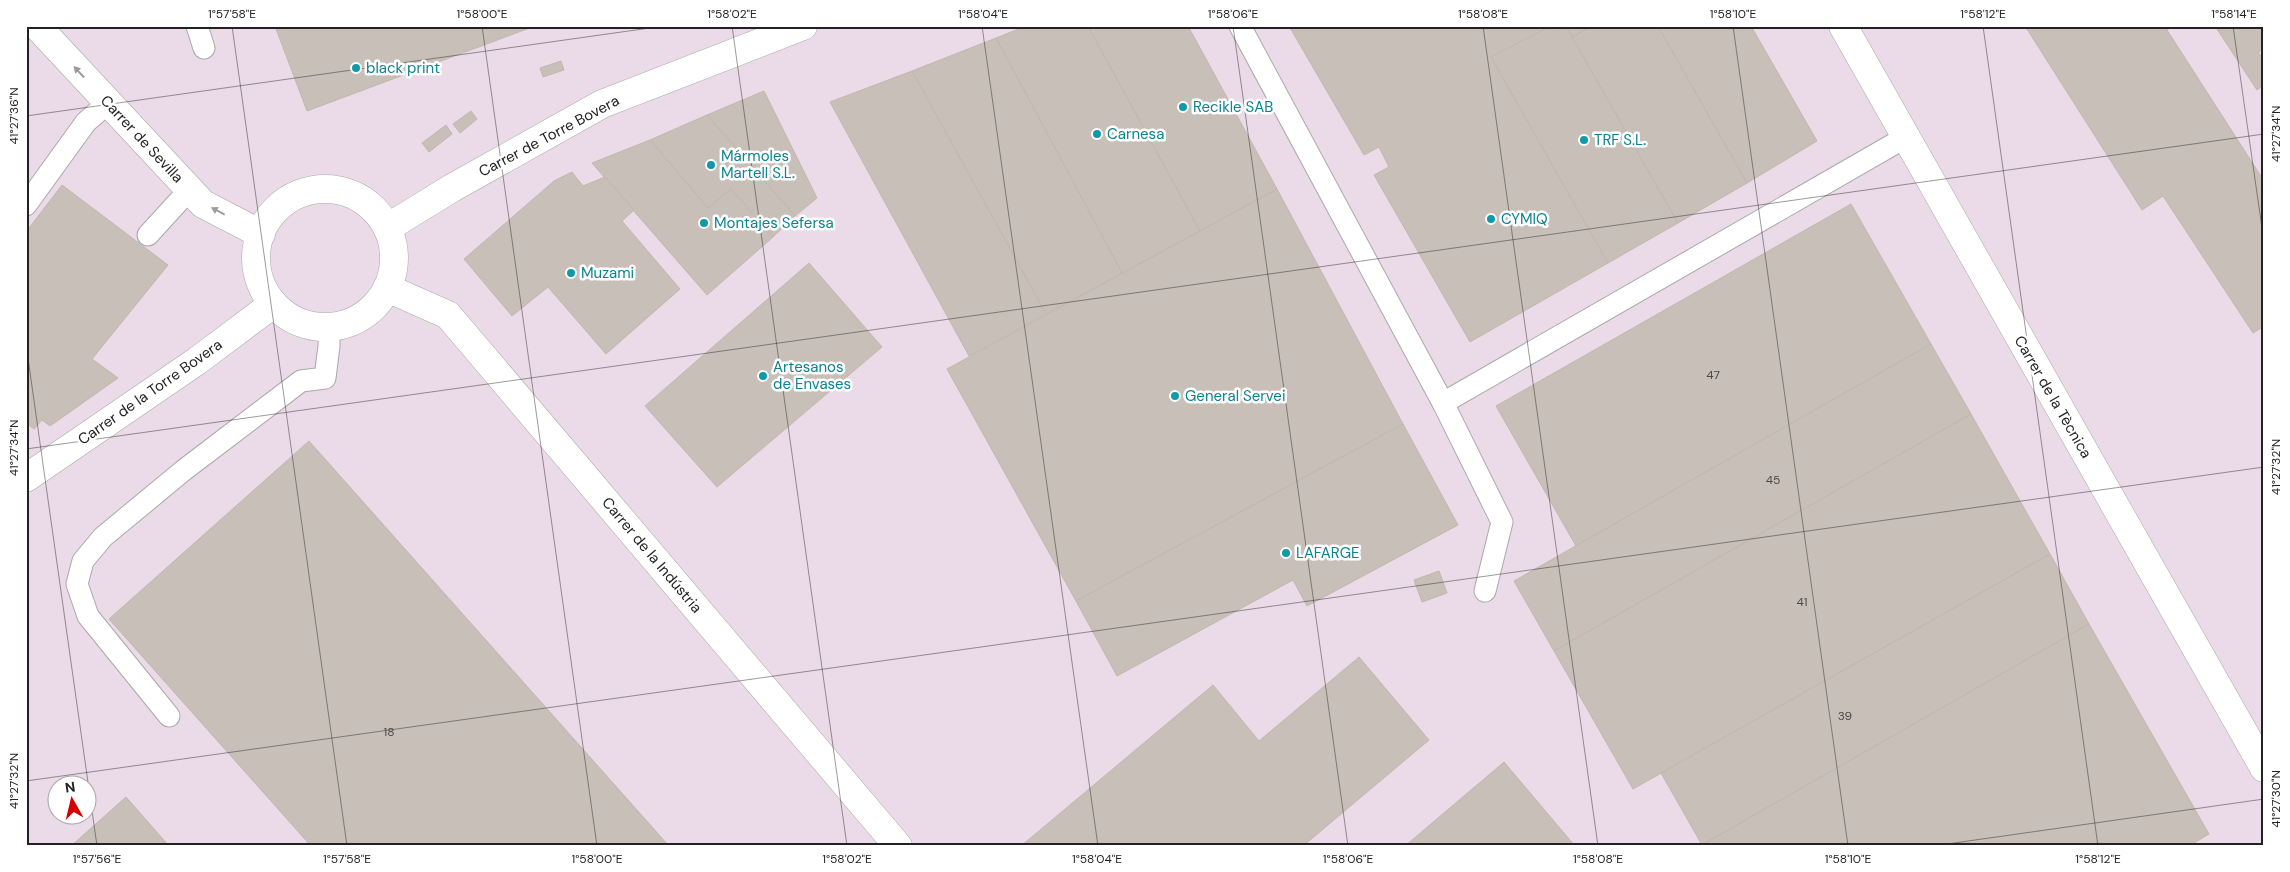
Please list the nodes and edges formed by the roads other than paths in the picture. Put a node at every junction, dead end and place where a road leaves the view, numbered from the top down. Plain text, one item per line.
1 (36, 26) edge
2 (197, 26) edge
3 (803, 26) edge
4 (1240, 26) edge
5 (1843, 26) edge
6 (204, 48) dead end
7 (108, 103) junction
8 (1906, 137) junction
9 (190, 189) junction
10 (26, 205) edge
11 (387, 228) junction
12 (260, 234) junction
13 (148, 235) dead end
14 (387, 288) junction
15 (273, 304) junction
16 (328, 327) junction
17 (1444, 403) junction
18 (26, 478) edge
19 (1485, 591) dead end
20 (169, 716) dead end
21 (2264, 768) edge
22 (898, 846) edge

7 -> 1 street, Carrer de Sevilla
2 - 6 lane
3 - 11 street, Carrer de Torre Bovera
4 - 17 lane
5 - 8 street, Carrer de la Tècnica
7 - 9 street, Carrer de Sevilla
7 - 10 lane
8 - 17 lane
8 - 21 street, Carrer de la Tècnica
12 -> 9 street, Carrer de Sevilla
9 - 13 lane
11 - 12 street
11 - 14 street
12 - 15 street
14 - 16 street
14 - 22 street, Carrer de la Indústria
15 - 16 street
15 - 18 street, Carrer de la Torre Bovera
16 - 20 lane
17 - 19 lane

